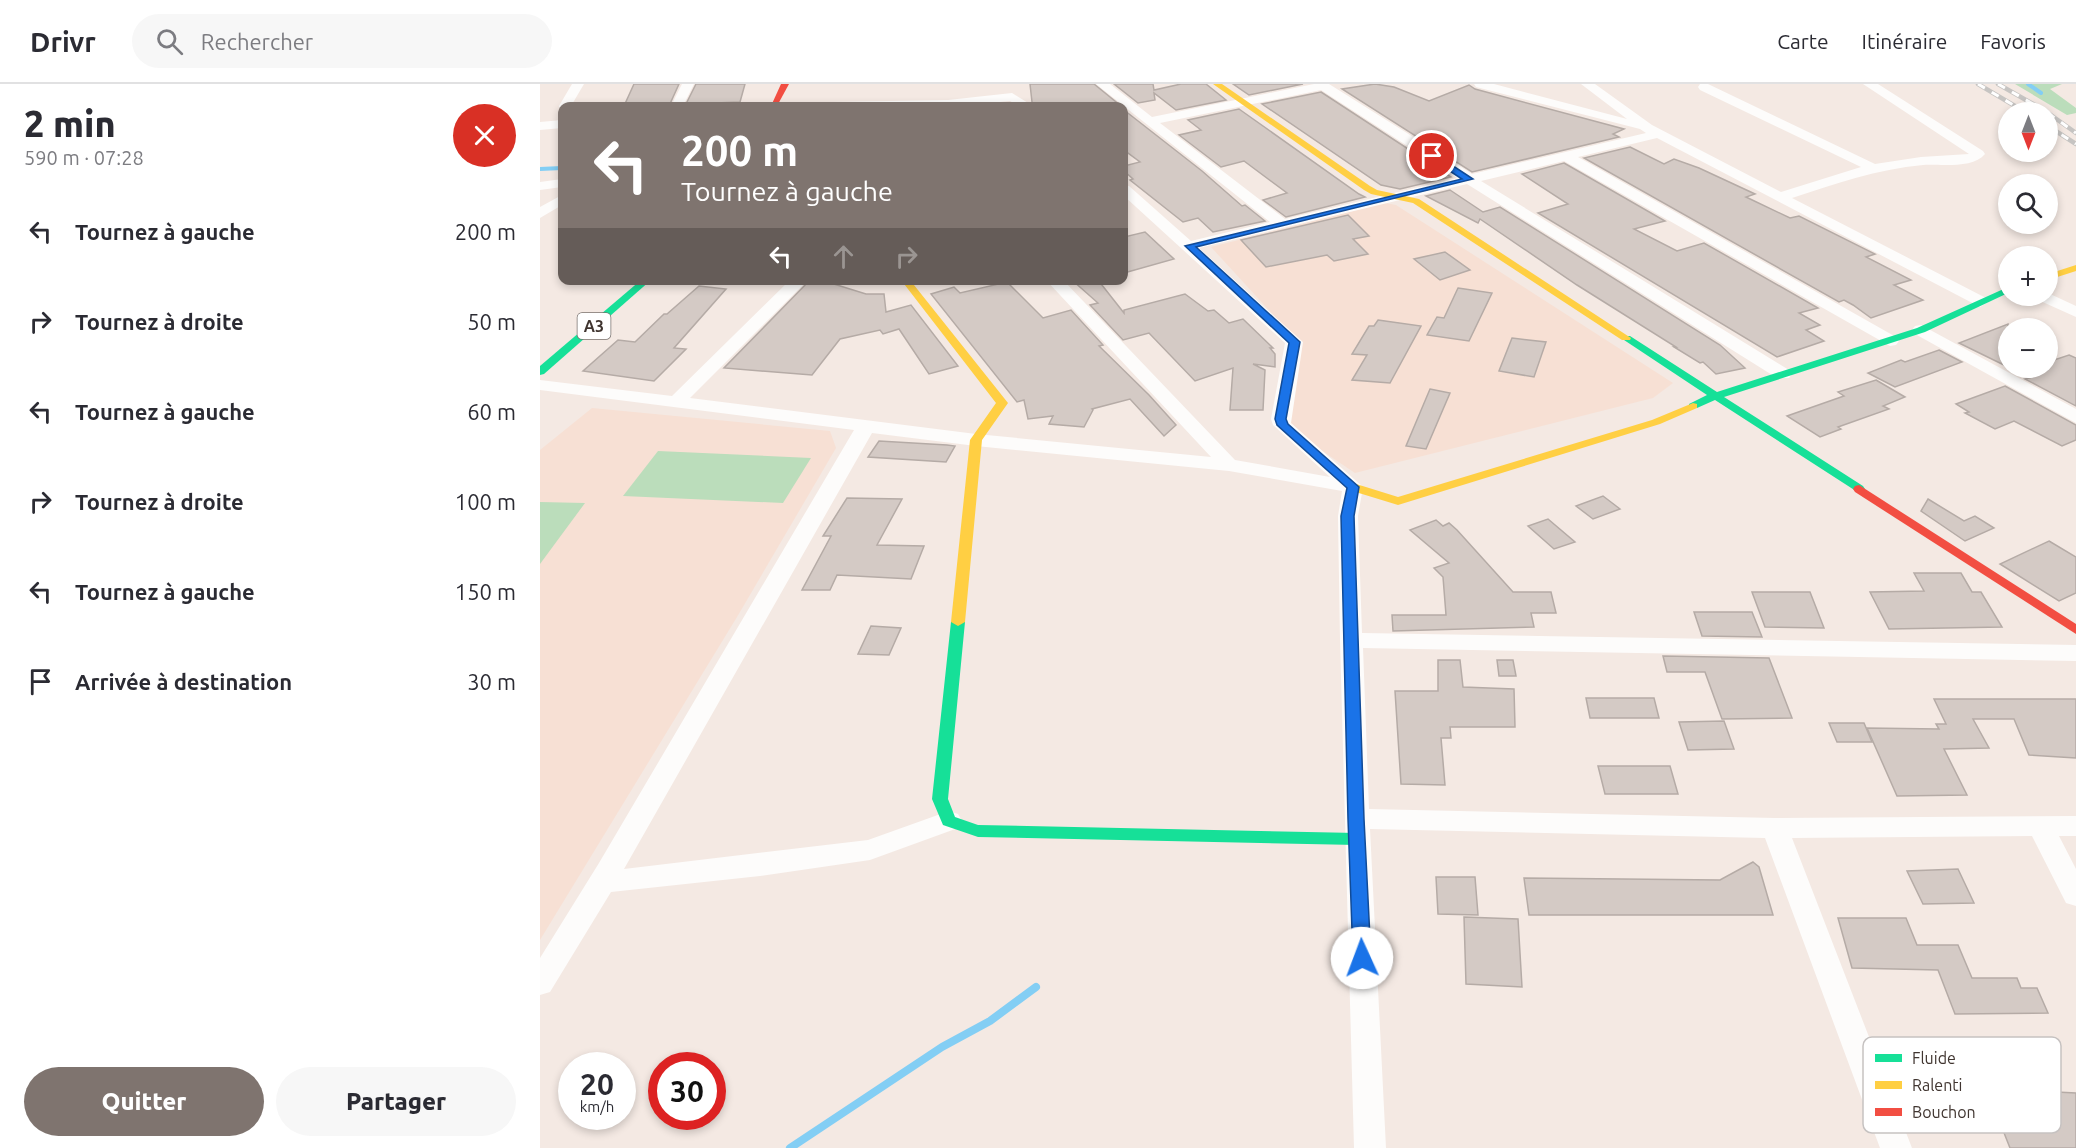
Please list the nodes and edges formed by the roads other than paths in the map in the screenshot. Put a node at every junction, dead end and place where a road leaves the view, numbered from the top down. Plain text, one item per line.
1 (578, 84) edge
2 (688, 84) edge
3 (785, 84) edge
4 (1102, 84) edge
5 (1217, 84) edge
6 (1480, 84) edge
7 (1587, 84) edge
8 (1869, 84) edge
9 (1322, 85) edge
10 (1704, 87) dead end
11 (1010, 91) edge
12 (567, 102) edge
13 (679, 102) edge
14 (776, 102) edge
15 (984, 102) edge
16 (1022, 102) edge
17 (1125, 102) edge
18 (1244, 102) junction
19 (1128, 104) edge
20 (1150, 121) junction
21 (558, 124) edge
22 (540, 126) edge
23 (1653, 131) junction
24 (1566, 156) junction
25 (1873, 168) junction
26 (1469, 179) junction
27 (558, 184) edge
28 (540, 186) edge
29 (1128, 193) edge
30 (1397, 197) junction
31 (1780, 197) junction
32 (558, 202) edge
33 (540, 214) edge
34 (1282, 224) junction
35 (1189, 246) junction
36 (2076, 268) edge
37 (2058, 274) edge
38 (641, 285) edge
39 (795, 285) edge
40 (909, 285) edge
41 (1059, 285) edge
42 (1998, 294) edge
43 (1980, 302) junction
44 (2058, 304) edge
45 (2076, 312) edge
46 (1921, 330) junction
47 (1890, 341) junction
48 (540, 372) edge
49 (1783, 374) junction
50 (540, 385) edge
51 (1715, 396) junction
52 (676, 402) junction
53 (2076, 417) edge
54 (866, 426) junction
55 (976, 440) junction
56 (1229, 465) junction
57 (1353, 487) junction
58 (2076, 630) edge
59 (1351, 640) junction
60 (2076, 653) edge
61 (949, 821) junction
62 (2040, 826) junction
63 (2076, 826) edge
64 (1775, 828) junction
65 (1357, 829) junction
66 (602, 882) junction
67 (2076, 895) edge
68 (540, 983) edge
69 (1863, 1061) edge
70 (1890, 1133) edge
71 (1370, 1148) edge
72 (1896, 1148) edge

1 - 12 street
2 - 13 street
3 - 14 main road
4 - 17 street
5 - 18 main road
6 - 23 street
7 - 23 street
8 - 25 street
9 - 18 street
9 - 26 street
10 - 25 street
11 - 15 street
11 - 16 street
18 - 20 street
18 - 30 main road
19 - 20 street
20 - 34 street
21 - 22 street
23 - 24 street
23 - 31 street
24 - 26 street
24 - 47 street
25 - 31 street
26 - 30 street
26 - 49 street
27 - 28 street
29 - 35 street
30 - 34 street
30 - 51 main road
31 - 43 street
32 - 33 street
34 - 35 street
35 - 57 street
36 - 37 main road
38 - 48 main road, A3
39 - 52 street
40 - 55 main road
41 - 56 street
42 - 43 main road
43 - 46 main road
44 - 45 street
46 - 47 main road
46 - 53 street
47 - 49 main road
49 - 51 main road
50 - 52 street
51 - 57 main road
51 - 58 main road
52 - 54 street
54 - 55 street
54 - 66 street
55 - 56 street
55 - 61 main road
56 - 57 street
57 - 59 street
59 - 60 street
59 - 65 street
61 - 65 main road
61 - 66 street
62 - 63 street
62 - 64 street
62 - 67 street
64 - 65 street
64 - 69 street
65 - 71 street
66 - 68 street
70 - 72 street

